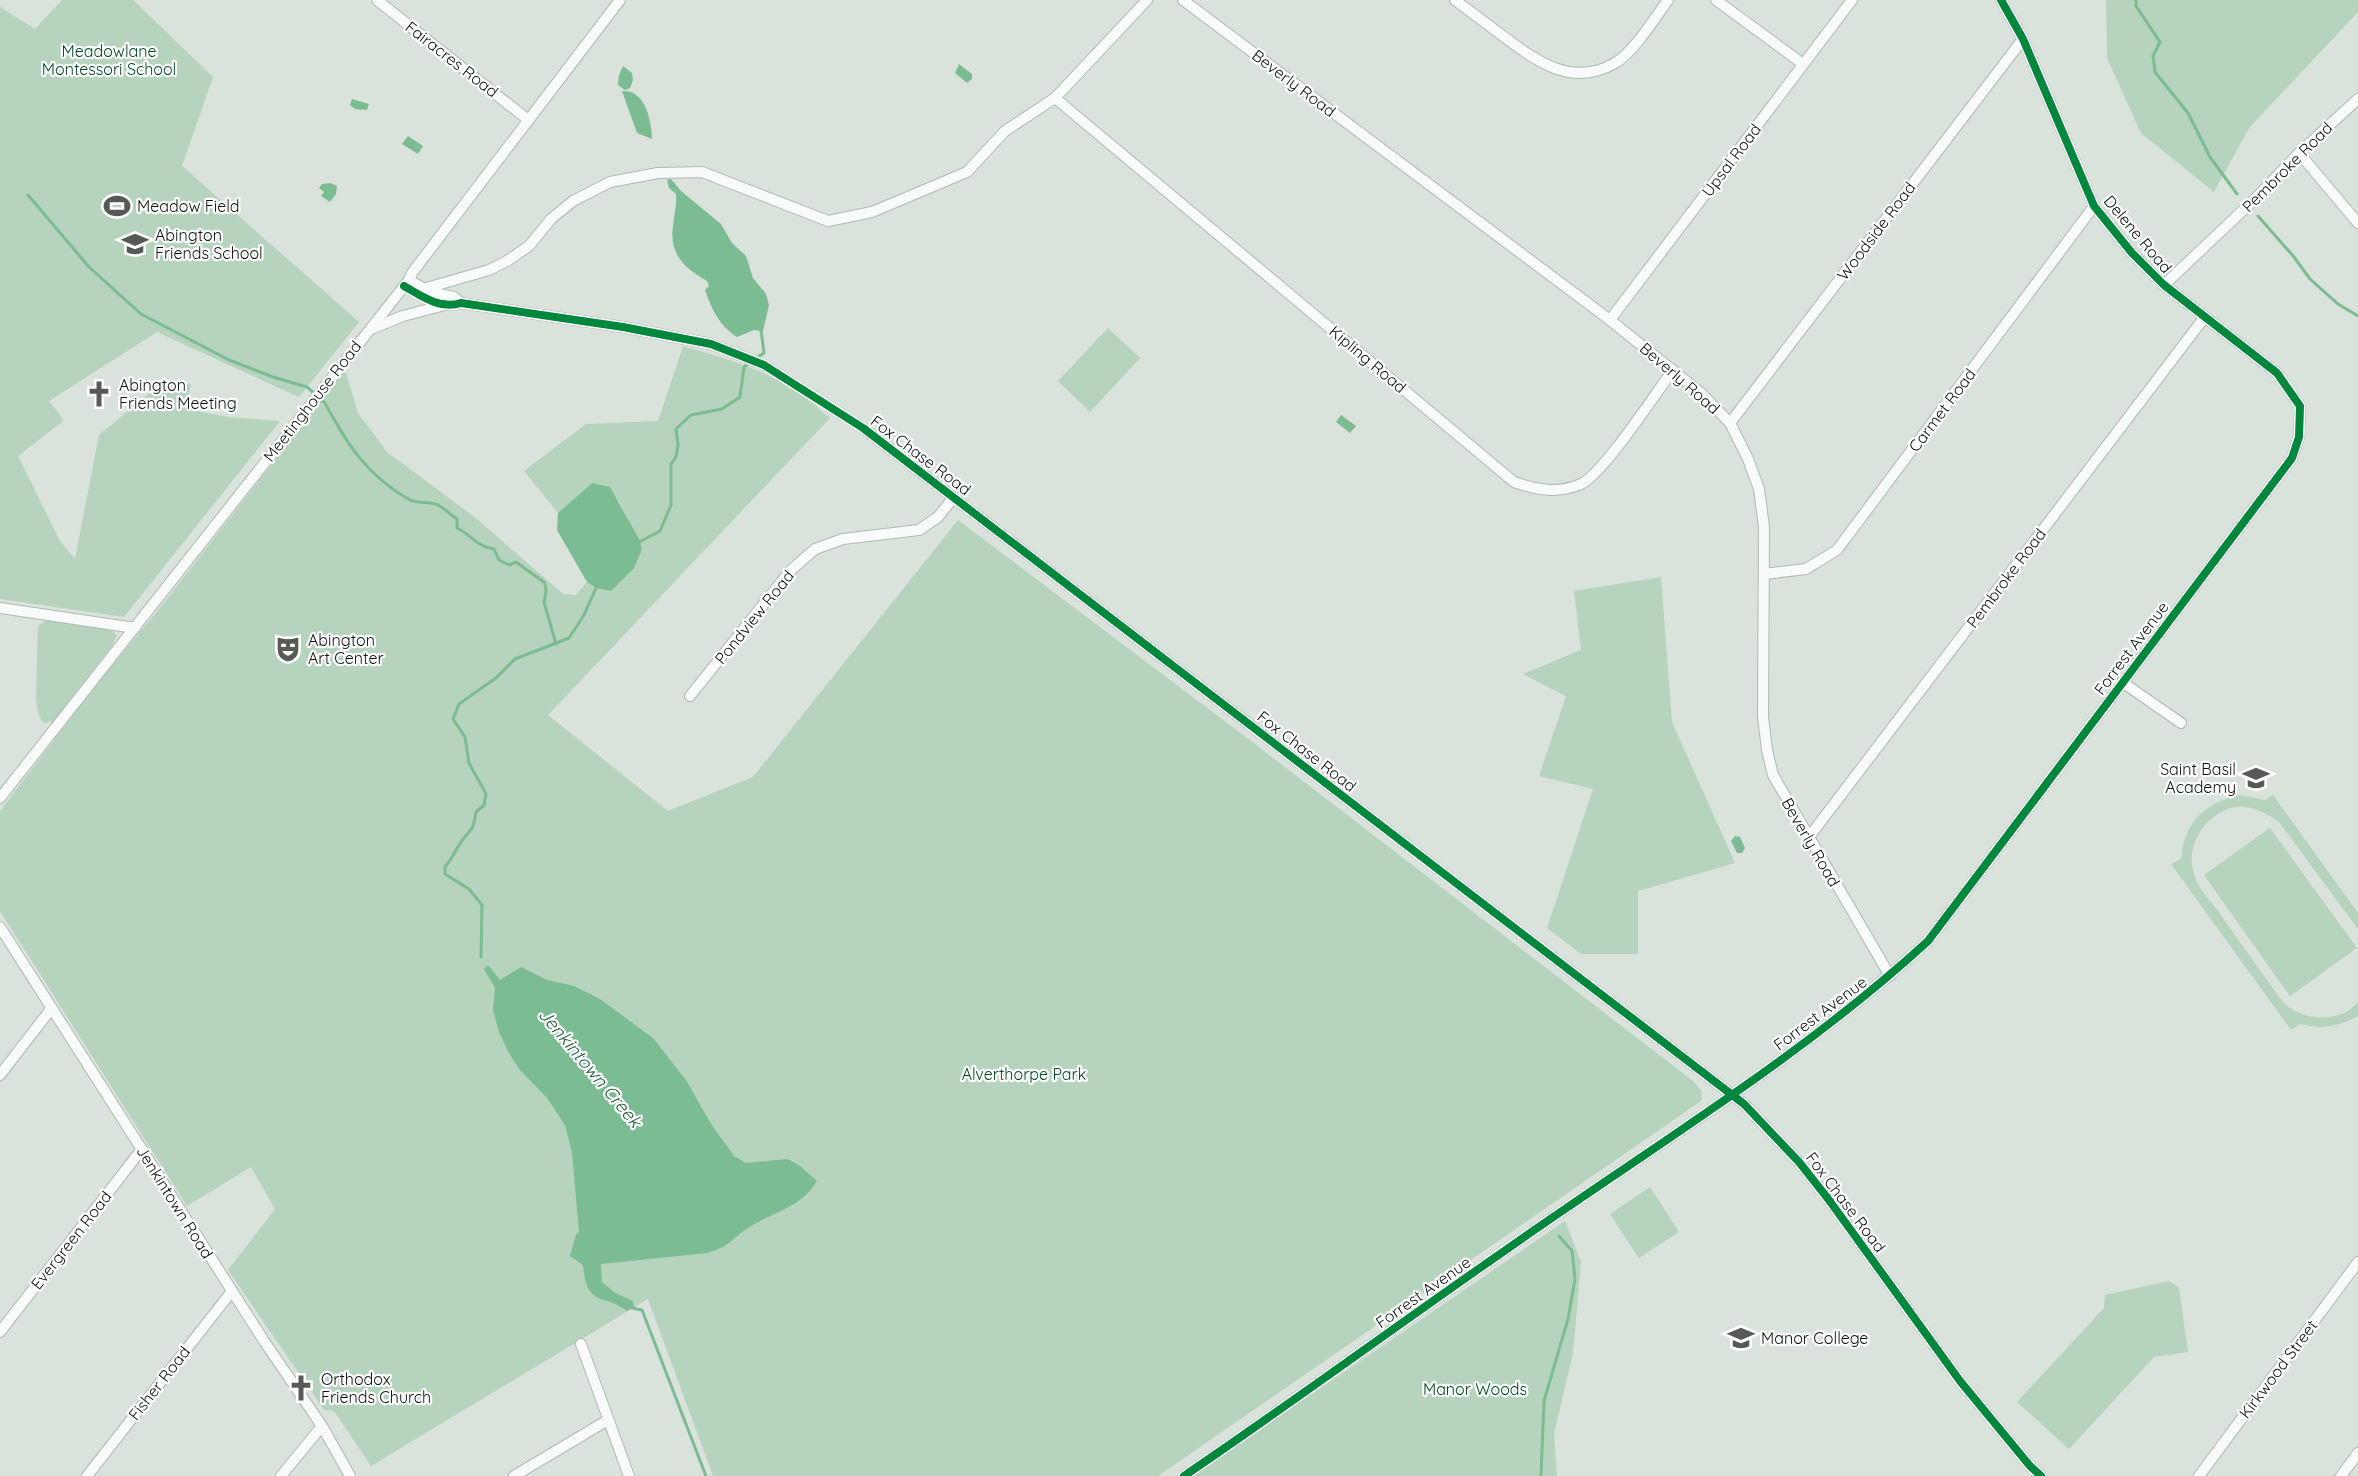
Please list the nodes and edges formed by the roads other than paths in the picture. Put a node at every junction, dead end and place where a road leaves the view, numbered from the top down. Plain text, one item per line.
1 (377, 0) edge
2 (620, 0) edge
3 (1148, 0) edge
4 (1183, 0) edge
5 (1455, 0) edge
6 (1668, 0) edge
7 (1716, 0) edge
8 (1852, 0) edge
9 (2001, 0) edge
10 (2023, 39) junction
11 (1803, 64) junction
12 (1055, 98) junction
13 (2358, 99) edge
14 (527, 118) junction
15 (2299, 153) junction
16 (2094, 206) junction
17 (2358, 223) edge
18 (406, 283) junction
19 (2164, 285) junction
20 (423, 289) junction
21 (461, 303) junction
22 (446, 304) junction
23 (2204, 318) junction
24 (1610, 320) junction
25 (368, 330) junction
26 (1673, 370) junction
27 (2300, 406) joint
28 (1730, 423) junction
29 (954, 497) junction
30 (1764, 574) junction
31 (0, 609) edge
32 (135, 628) junction
33 (2122, 682) junction
34 (690, 696) dead end
35 (2181, 723) dead end
36 (0, 798) edge
37 (1809, 837) junction
38 (0, 927) edge
39 (1890, 976) junction
40 (51, 1009) junction
41 (0, 1075) edge
42 (1732, 1096) junction
43 (142, 1149) junction
44 (2358, 1262) edge
45 (232, 1291) junction
46 (0, 1332) edge
47 (581, 1344) dead end
48 (608, 1420) junction
49 (322, 1426) junction
50 (2358, 1453) edge
51 (87, 1476) edge
52 (280, 1476) edge
53 (350, 1476) edge
54 (514, 1476) edge
55 (630, 1476) edge
56 (1184, 1476) edge
57 (2041, 1476) edge
58 (2199, 1476) edge
59 (2341, 1476) edge

1 - 14 street, Fairacres Road
2 - 14 street, Meetinghouse Road
3 - 12 street
4 - 24 street, Beverly Road
5 - 6 street
7 - 11 street
8 - 11 street, Upsal Road
9 - 10 street, Delene Road
10 - 16 street, Delene Road
10 - 28 street, Woodside Road
11 - 24 street, Upsal Road
12 - 20 street
12 - 26 street, Kipling Road
13 - 15 street, Pembroke Road
14 - 18 street, Meetinghouse Road
15 - 17 street
15 - 19 street, Pembroke Road
16 - 19 street, Delene Road
16 - 30 street, Carmet Road
18 - 20 street, Fox Chase Road
18 - 22 street, Fox Chase Road
18 - 25 street, Meetinghouse Road
19 - 23 street, Delene Road
20 - 21 street, Fox Chase Road
21 - 22 street, Fox Chase Road
21 - 29 street, Fox Chase Road
22 - 25 street, Fox Chase Road
23 - 27 street, Delene Road
23 - 37 street, Pembroke Road
24 - 26 street, Beverly Road
25 - 32 street, Meetinghouse Road
26 - 28 street, Beverly Road
27 - 33 street, Forrest Avenue
28 - 30 street, Beverly Road
29 - 34 street, Pondview Road
29 - 42 street, Fox Chase Road
30 - 37 street, Beverly Road
31 - 32 street
32 - 36 street, Meetinghouse Road
33 - 35 street
33 - 39 street, Forrest Avenue
37 - 39 street, Beverly Road
38 - 40 street, Jenkintown Road
39 - 42 street, Forrest Avenue
40 - 41 street
40 - 43 street, Jenkintown Road
42 - 56 street, Forrest Avenue
42 - 57 street, Fox Chase Road
43 - 45 street, Jenkintown Road
43 - 46 street, Evergreen Road
44 - 58 street, Kirkwood Street
45 - 49 street, Jenkintown Road
45 - 51 street, Fisher Road
47 - 48 street
48 - 54 street
48 - 55 street
49 - 52 street
49 - 53 street, Jenkintown Road
50 - 59 street

